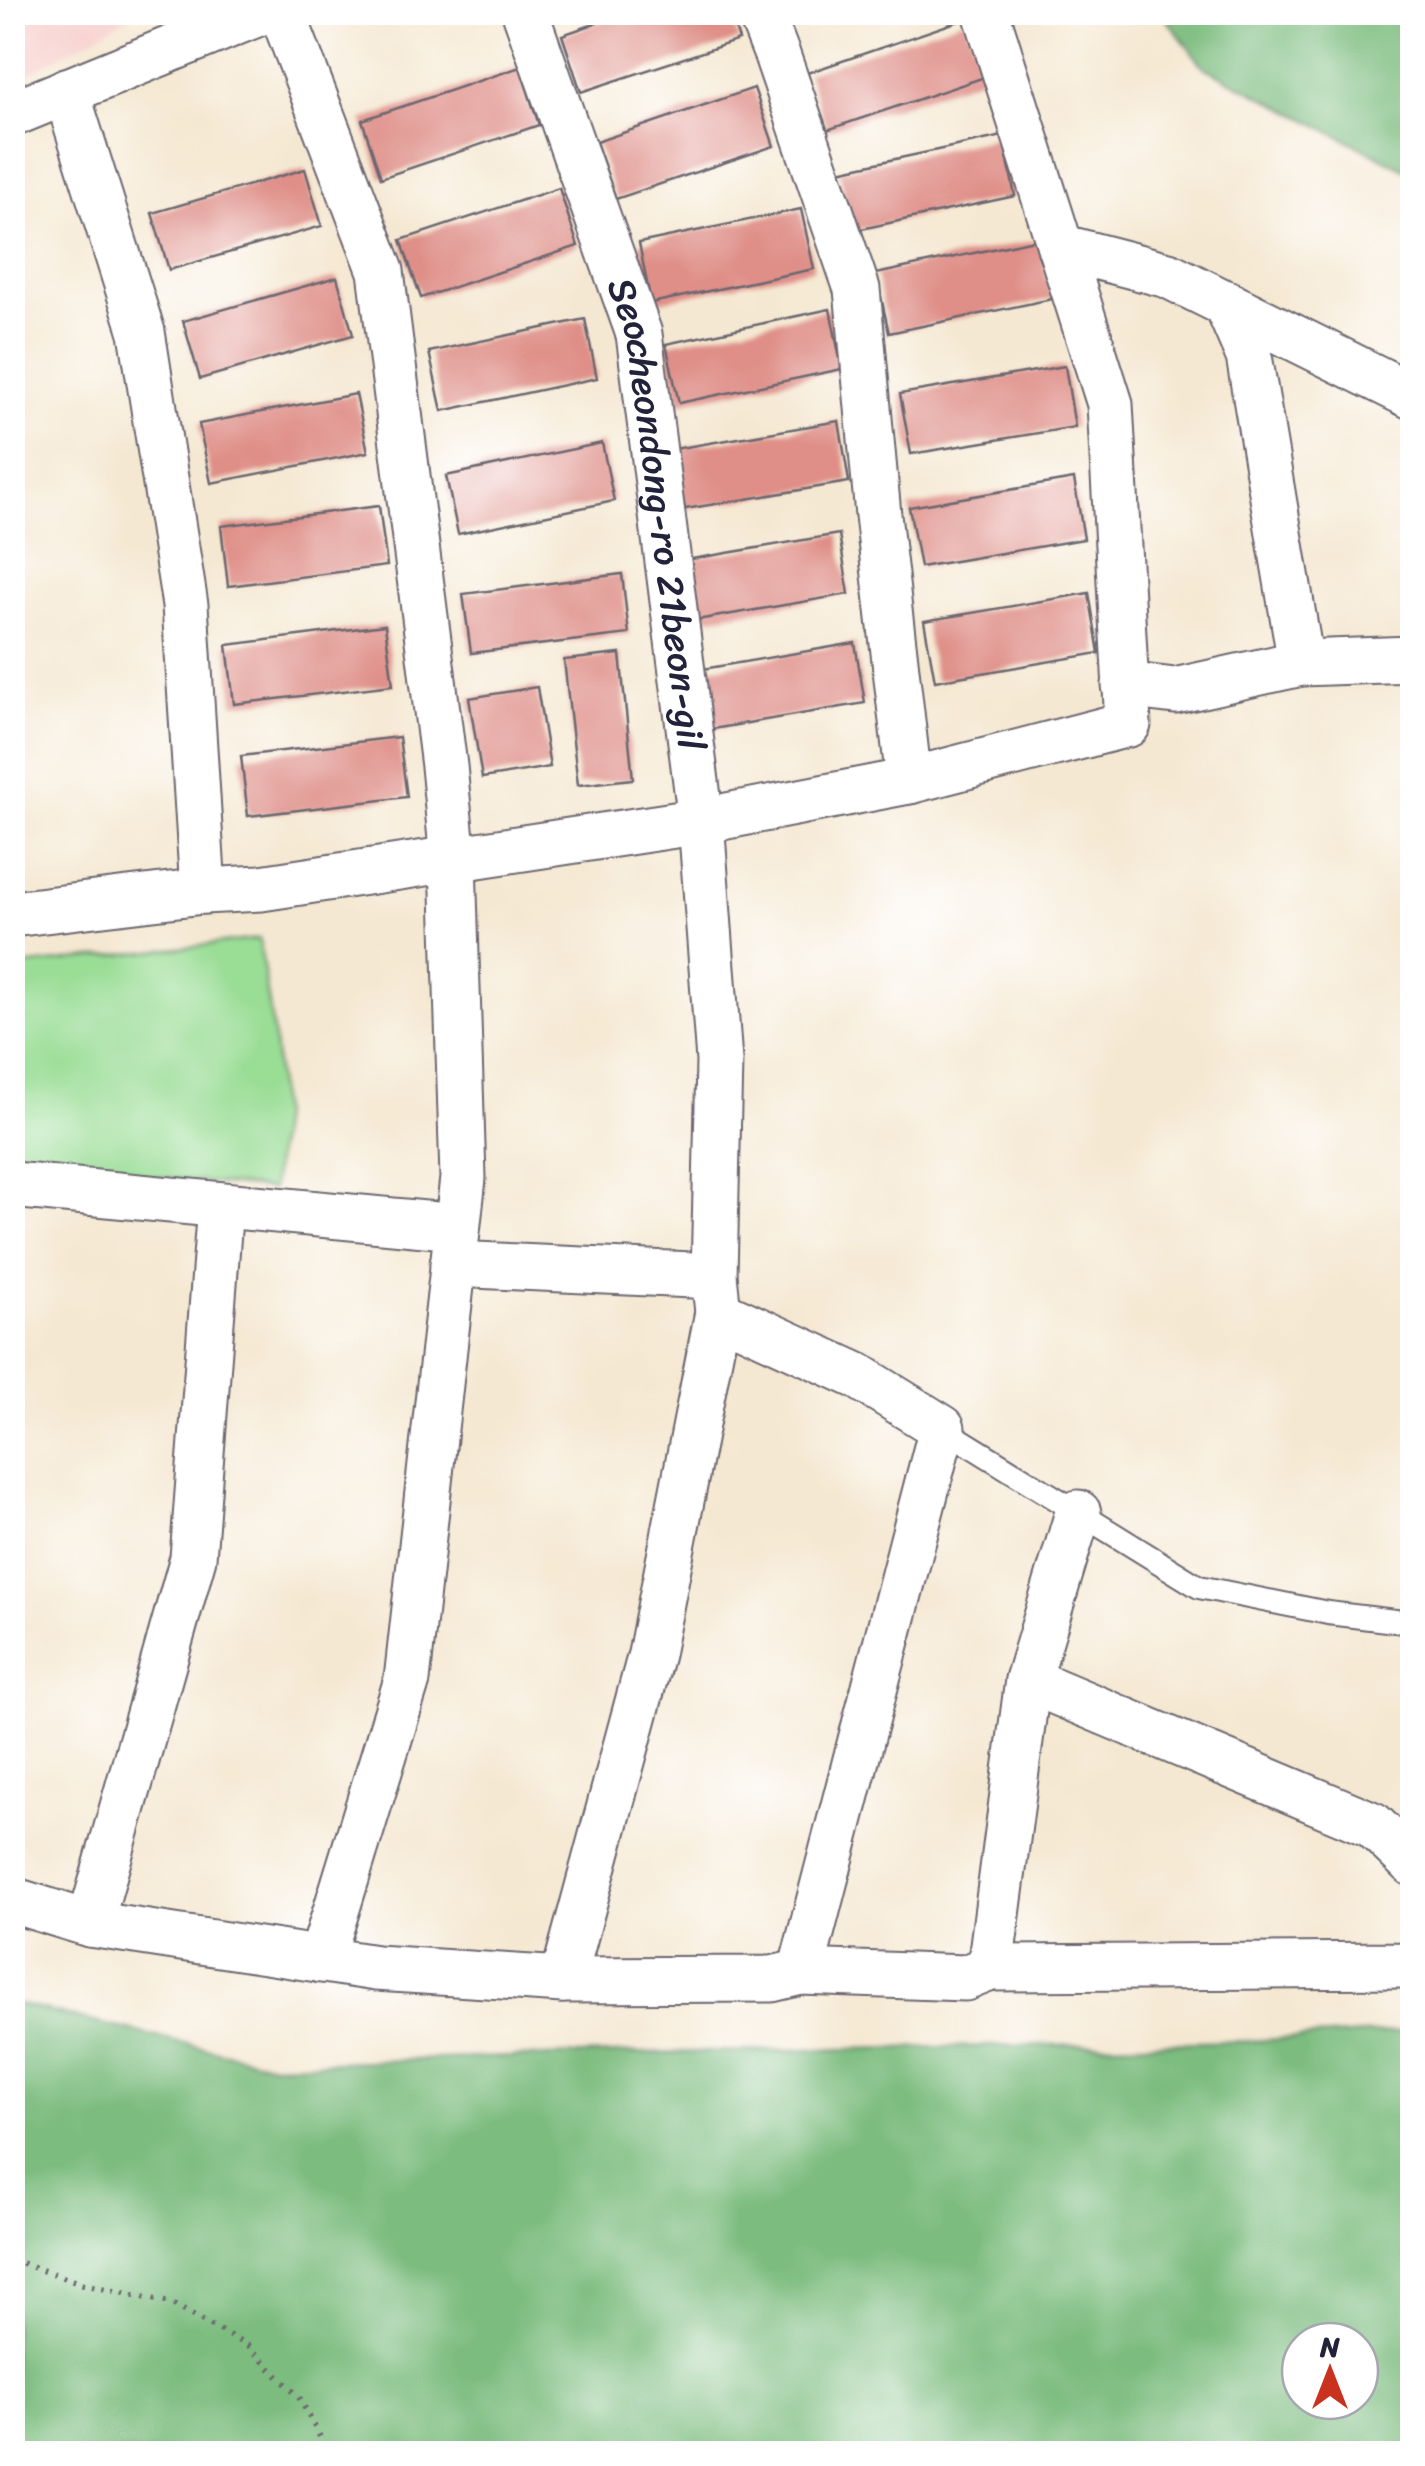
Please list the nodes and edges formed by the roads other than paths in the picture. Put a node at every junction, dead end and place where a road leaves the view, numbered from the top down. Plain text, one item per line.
1 (261, 12) edge
2 (282, 12) edge
3 (525, 12) edge
4 (760, 12) edge
5 (986, 12) edge
6 (66, 91) junction
7 (12, 114) edge
8 (1060, 247) junction
9 (1226, 304) junction
10 (1412, 396) edge
11 (1412, 659) edge
12 (1300, 663) junction
13 (1126, 685) junction
14 (909, 781) junction
15 (700, 821) junction
16 (453, 860) junction
17 (202, 891) junction
18 (12, 914) edge
19 (12, 1184) edge
20 (220, 1205) junction
21 (455, 1246) junction
22 (716, 1294) junction
23 (942, 1428) junction
24 (1078, 1512) junction
25 (1412, 1623) edge
26 (1028, 1680) junction
27 (1412, 1863) edge
28 (12, 1900) edge
29 (90, 1924) junction
30 (321, 1960) junction
31 (1412, 1962) edge
32 (990, 1968) junction
33 (801, 1972) junction
34 (563, 1980) junction

1 - 6 street
2 - 16 street
3 - 15 street, Seocheondong-ro 21beon-gil
4 - 14 street
5 - 8 street
6 - 7 street
6 - 17 street
8 - 9 street
8 - 13 street
9 - 10 street
9 - 12 street
11 - 12 street
12 - 13 street
13 - 14 street
14 - 15 street
15 - 16 street
15 - 22 street, Seocheondong-ro 21beon-gil
16 - 17 street
16 - 21 street
17 - 18 street
19 - 20 street
20 - 21 street
20 - 29 street
21 - 22 street
21 - 30 street
22 - 23 street
22 - 34 street, Seocheondong-ro 21beon-gil
23 - 24 lane
23 - 33 street
24 - 25 lane
24 - 26 street
26 - 27 street
26 - 32 street
28 - 29 street
29 - 30 street
30 - 34 street
31 - 32 street
32 - 33 street
33 - 34 street

